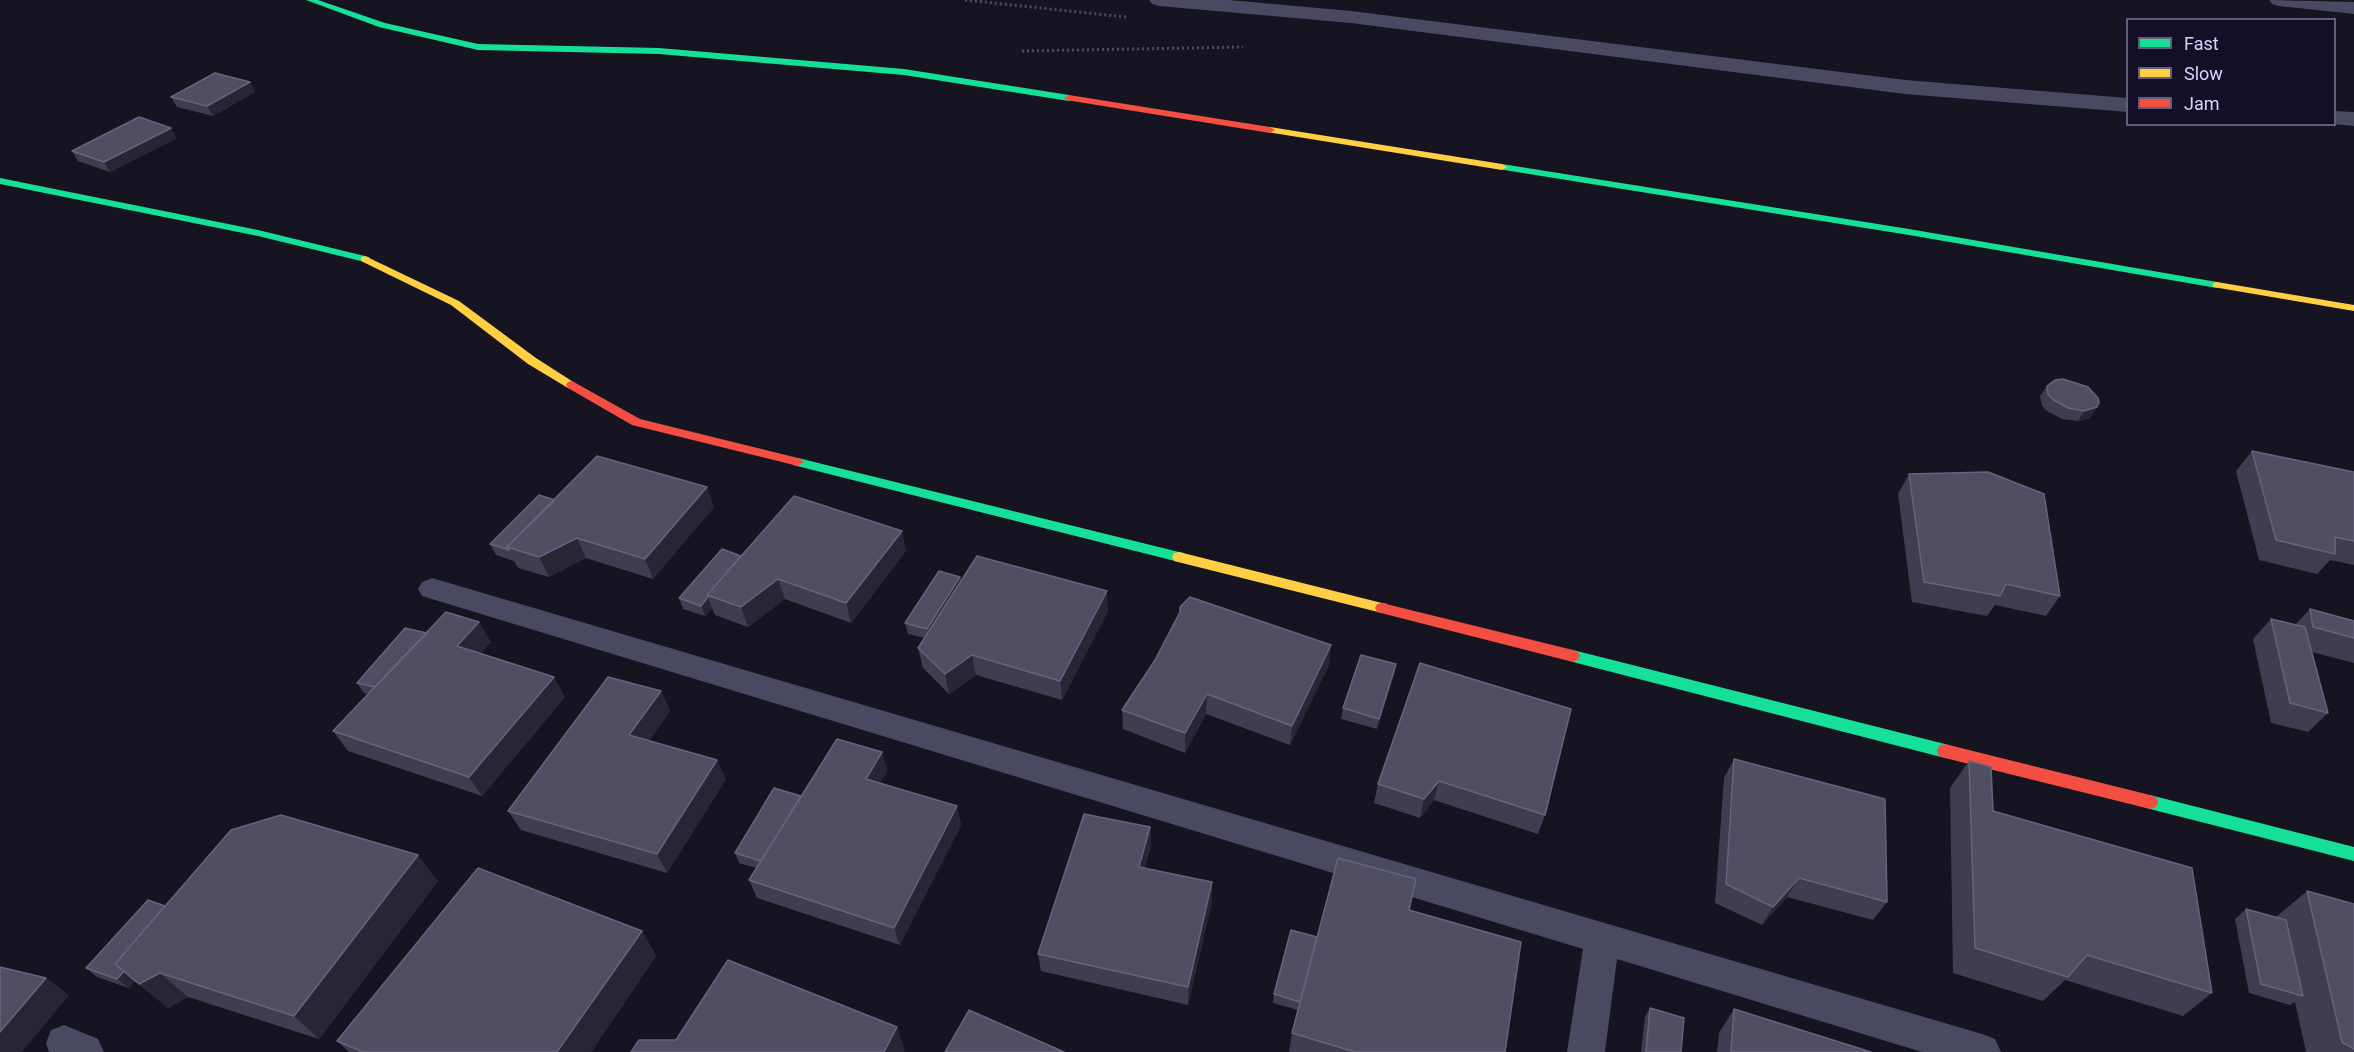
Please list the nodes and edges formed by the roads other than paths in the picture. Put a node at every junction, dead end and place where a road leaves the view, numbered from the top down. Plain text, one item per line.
1 (310, 0) edge
2 (1159, 0) edge
3 (2279, 0) edge
4 (2354, 8) edge
5 (2126, 105) edge
6 (2336, 118) edge
7 (2354, 119) edge
8 (0, 181) edge
9 (2354, 308) edge
10 (432, 589) dead end
11 (2354, 854) edge
12 (1602, 939) junction
13 (1586, 1052) edge
14 (1982, 1052) edge

1 - 9 street
2 - 5 street
3 - 4 street
6 - 7 street
8 - 11 street
10 - 12 lane
12 - 13 lane
12 - 14 lane

